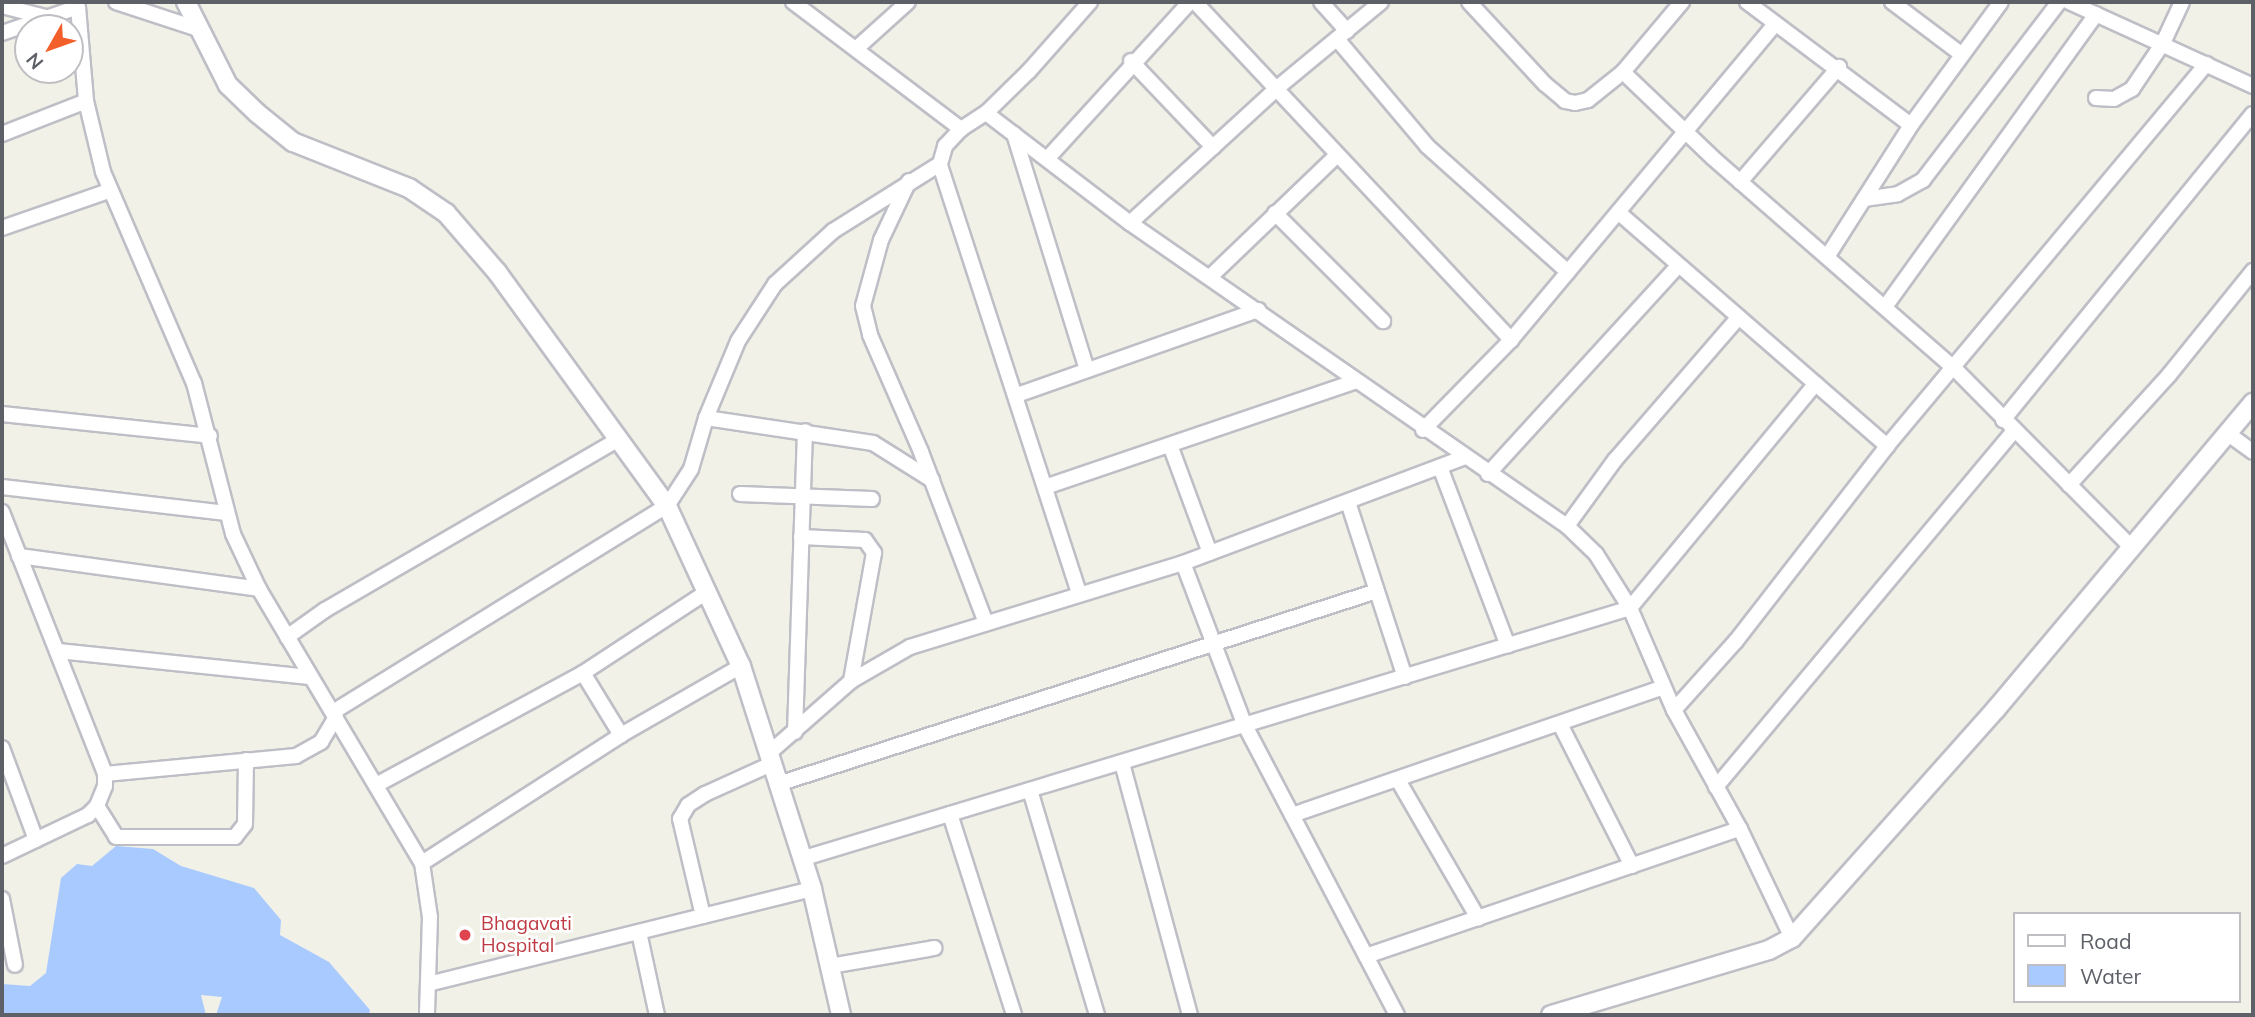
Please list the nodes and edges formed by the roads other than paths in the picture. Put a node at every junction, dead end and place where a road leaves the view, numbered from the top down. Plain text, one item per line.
1 (116, 2) edge
2 (186, 2) edge
3 (793, 2) edge
4 (908, 2) edge
5 (1090, 2) edge
6 (1192, 2) edge
7 (1321, 2) edge
8 (1381, 2) edge
9 (1469, 2) edge
10 (1682, 2) edge
11 (1747, 2) edge
12 (1892, 2) edge
13 (2001, 2) edge
14 (2059, 2) edge
15 (2069, 2) edge
16 (2182, 2) edge
17 (80, 4) edge
18 (2, 6) edge
19 (2096, 13) junction
20 (34, 14) edge
21 (54, 14) edge
22 (1774, 24) junction
23 (198, 29) junction
24 (1342, 35) junction
25 (2164, 43) junction
26 (858, 47) junction
27 (1961, 54) junction
28 (1131, 61) junction
29 (2206, 64) junction
30 (1839, 67) junction
31 (1623, 72) junction
32 (2253, 86) edge
33 (1276, 89) junction
34 (2096, 98) dead end
35 (86, 101) junction
36 (986, 113) junction
37 (2253, 114) edge
38 (1911, 125) junction
39 (961, 129) junction
40 (1684, 131) junction
41 (1014, 133) junction
42 (2, 134) edge
43 (1213, 147) junction
44 (1336, 156) junction
45 (1047, 159) junction
46 (940, 164) junction
47 (910, 179) junction
48 (1740, 182) junction
49 (109, 191) junction
50 (1864, 199) junction
51 (1618, 212) junction
52 (1275, 213) junction
53 (1130, 223) junction
54 (2, 228) edge
55 (1827, 257) junction
56 (1678, 266) junction
57 (2253, 271) edge
58 (1568, 272) junction
59 (1211, 276) junction
60 (1885, 307) junction
61 (1258, 310) junction
62 (1739, 317) junction
63 (1382, 321) dead end
64 (1511, 340) junction
65 (1953, 367) junction
66 (1087, 370) junction
67 (1356, 381) junction
68 (1815, 384) junction
69 (1017, 395) junction
70 (2253, 403) edge
71 (2, 414) edge
72 (706, 418) junction
73 (2008, 425) junction
74 (805, 430) junction
75 (1423, 430) junction
76 (2227, 433) junction
77 (210, 436) junction
78 (619, 439) junction
79 (1170, 445) junction
80 (1887, 446) junction
81 (2253, 452) edge
82 (1463, 458) junction
83 (1440, 467) junction
84 (1488, 474) junction
85 (932, 480) junction
86 (2069, 485) junction
87 (1048, 486) junction
88 (2, 487) edge
89 (740, 494) dead end
90 (802, 496) junction
91 (872, 499) dead end
92 (1348, 502) junction
93 (667, 506) junction
94 (2, 512) edge
95 (227, 513) junction
96 (1567, 526) junction
97 (802, 537) junction
98 (2132, 548) junction
99 (1210, 553) junction
100 (19, 556) junction
101 (1183, 563) junction
102 (259, 589) junction
103 (1377, 591) junction
104 (707, 592) junction
105 (1079, 593) junction
106 (1630, 608) junction
107 (986, 623) junction
108 (287, 637) junction
109 (1508, 646) junction
110 (1214, 647) junction
111 (58, 651) junction
112 (741, 666) junction
113 (583, 673) junction
114 (310, 677) junction
115 (1405, 677) junction
116 (851, 681) junction
117 (1664, 687) junction
118 (1674, 709) junction
119 (335, 715) junction
120 (1245, 726) junction
121 (1561, 726) junction
122 (795, 732) junction
123 (621, 735) junction
124 (2, 748) edge
125 (770, 759) junction
126 (246, 760) junction
127 (1122, 763) junction
128 (105, 774) junction
129 (1398, 780) junction
130 (378, 784) junction
131 (778, 784) junction
132 (1716, 787) junction
133 (1030, 790) junction
134 (97, 806) junction
135 (950, 814) junction
136 (1292, 815) junction
137 (1740, 829) junction
138 (36, 841) junction
139 (2, 856) edge
140 (801, 859) junction
141 (422, 863) junction
142 (1632, 866) junction
143 (812, 889) junction
144 (2, 900) edge
145 (702, 916) junction
146 (1478, 918) junction
147 (639, 932) junction
148 (1792, 938) junction
149 (934, 948) dead end
150 (1366, 956) junction
151 (15, 965) dead end
152 (830, 966) junction
153 (428, 984) junction
154 (427, 1015) edge
155 (657, 1015) edge
156 (841, 1015) edge
157 (1014, 1015) edge
158 (1097, 1015) edge
159 (1190, 1015) edge
160 (1397, 1015) edge
161 (1551, 1015) edge

1 - 23 street
2 - 23 street
3 - 26 street
4 - 26 street
5 - 36 street
6 - 28 street
6 - 33 street
7 - 24 street
8 - 24 street
9 - 31 street
10 - 31 street
11 - 22 street
12 - 27 street
13 - 27 street
14 - 50 street
15 - 19 street
16 - 25 street
17 - 21 street
17 - 35 street
18 - 20 street
19 - 25 street
19 - 60 street
22 - 30 street
22 - 40 street
23 - 78 street
24 - 33 street
24 - 58 street
25 - 29 street
25 - 34 street
26 - 39 street
27 - 38 street
28 - 43 street
28 - 45 street
29 - 32 street
29 - 65 street
30 - 38 street
30 - 48 street
31 - 40 street
33 - 43 street
33 - 44 street
35 - 42 street
35 - 49 street
36 - 39 street
36 - 41 street
37 - 73 street
38 - 50 street
39 - 46 street
40 - 48 street
40 - 51 street
41 - 45 street
41 - 66 street
43 - 53 street
44 - 52 street
44 - 64 street
45 - 53 street
46 - 47 street
46 - 69 street
47 - 72 street
47 - 85 street
48 - 55 street
49 - 54 street
49 - 77 street
50 - 55 street
51 - 56 street
51 - 58 street
52 - 59 street
52 - 63 street
53 - 59 street
55 - 60 street
56 - 62 street
56 - 84 street
57 - 86 street
58 - 64 street
59 - 61 street
60 - 65 street
61 - 66 street
61 - 67 street
62 - 68 street
62 - 96 street
64 - 75 street
65 - 73 street
65 - 80 street
66 - 69 street
67 - 75 street
67 - 79 street
68 - 80 street
68 - 106 street
69 - 87 street
70 - 76 street
71 - 77 street
72 - 74 street
72 - 93 street
73 - 86 street
73 - 132 street
74 - 85 street
74 - 90 street
75 - 82 street
76 - 81 street
76 - 98 street
77 - 95 street
78 - 93 street
78 - 108 street
79 - 87 street
79 - 99 street
80 - 118 street
82 - 83 street
82 - 84 street
83 - 92 street
83 - 109 street
84 - 96 street
85 - 107 street
86 - 98 street
87 - 105 street
88 - 95 street
89 - 90 street
90 - 91 street
90 - 97 street
92 - 99 street
92 - 103 street
93 - 104 street
93 - 119 street
94 - 100 street
95 - 102 street
96 - 106 street
97 - 116 street
97 - 122 street
98 - 148 street
99 - 101 street
100 - 102 street
100 - 111 street
101 - 105 street
101 - 110 street
102 - 108 street
103 - 110 street
103 - 115 street
104 - 112 street
104 - 113 street
105 - 107 street
106 - 109 street
106 - 117 street
107 - 116 street
108 - 114 street
109 - 115 street
110 - 120 street
110 - 131 street
111 - 114 street
111 - 128 street
112 - 123 street
112 - 125 street
113 - 123 street
113 - 130 street
114 - 119 street
115 - 120 street
116 - 122 street
117 - 118 street
117 - 121 street
118 - 132 street
119 - 126 street
119 - 130 street
120 - 127 street
120 - 136 street
121 - 129 street
121 - 142 street
122 - 125 street
123 - 141 street
124 - 138 street
125 - 131 street
125 - 145 street
126 - 128 street
126 - 134 street
127 - 133 street
127 - 159 street
128 - 134 street
129 - 136 street
129 - 146 street
130 - 141 street
131 - 140 street
132 - 137 street
133 - 135 street
133 - 158 street
134 - 138 street
135 - 140 street
135 - 157 street
136 - 150 street
137 - 142 street
137 - 148 street
138 - 139 street
140 - 143 street
141 - 153 street
142 - 146 street
143 - 145 street
143 - 152 street
144 - 151 street
145 - 147 street
146 - 150 street
147 - 153 street
147 - 155 street
148 - 161 street
149 - 152 street
150 - 160 street
152 - 156 street
153 - 154 street

